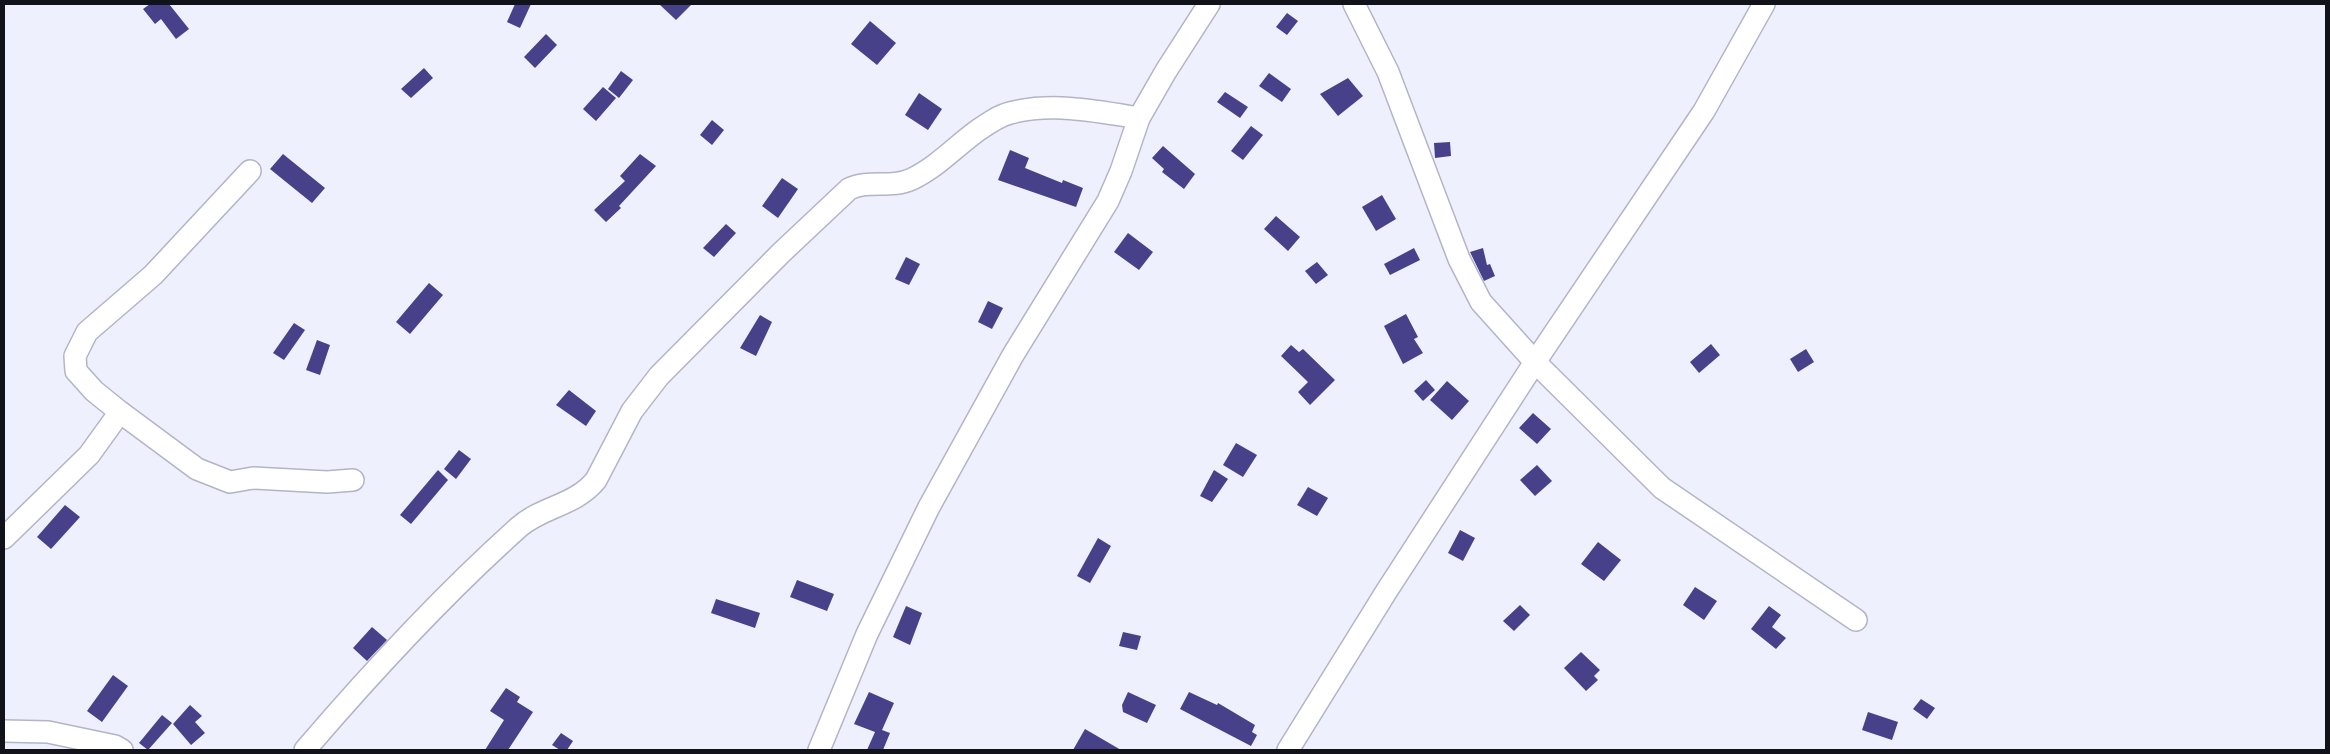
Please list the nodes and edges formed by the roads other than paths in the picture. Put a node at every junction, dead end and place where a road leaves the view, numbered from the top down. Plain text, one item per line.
1 (1210, 4) edge
2 (1354, 4) edge
3 (1764, 4) edge
4 (1139, 118) junction
5 (250, 171) dead end
6 (1535, 362) junction
7 (120, 412) junction
8 (353, 480) dead end
9 (4, 538) edge
10 (1856, 620) dead end
11 (4, 731) edge
12 (122, 750) edge
13 (306, 750) edge
14 (819, 750) edge
15 (1288, 750) edge

1 - 4 street
2 - 6 street
3 - 6 street
4 - 13 street
4 - 14 street
5 - 7 street
6 - 10 street
6 - 15 street
7 - 8 street
7 - 9 street
11 - 12 street

